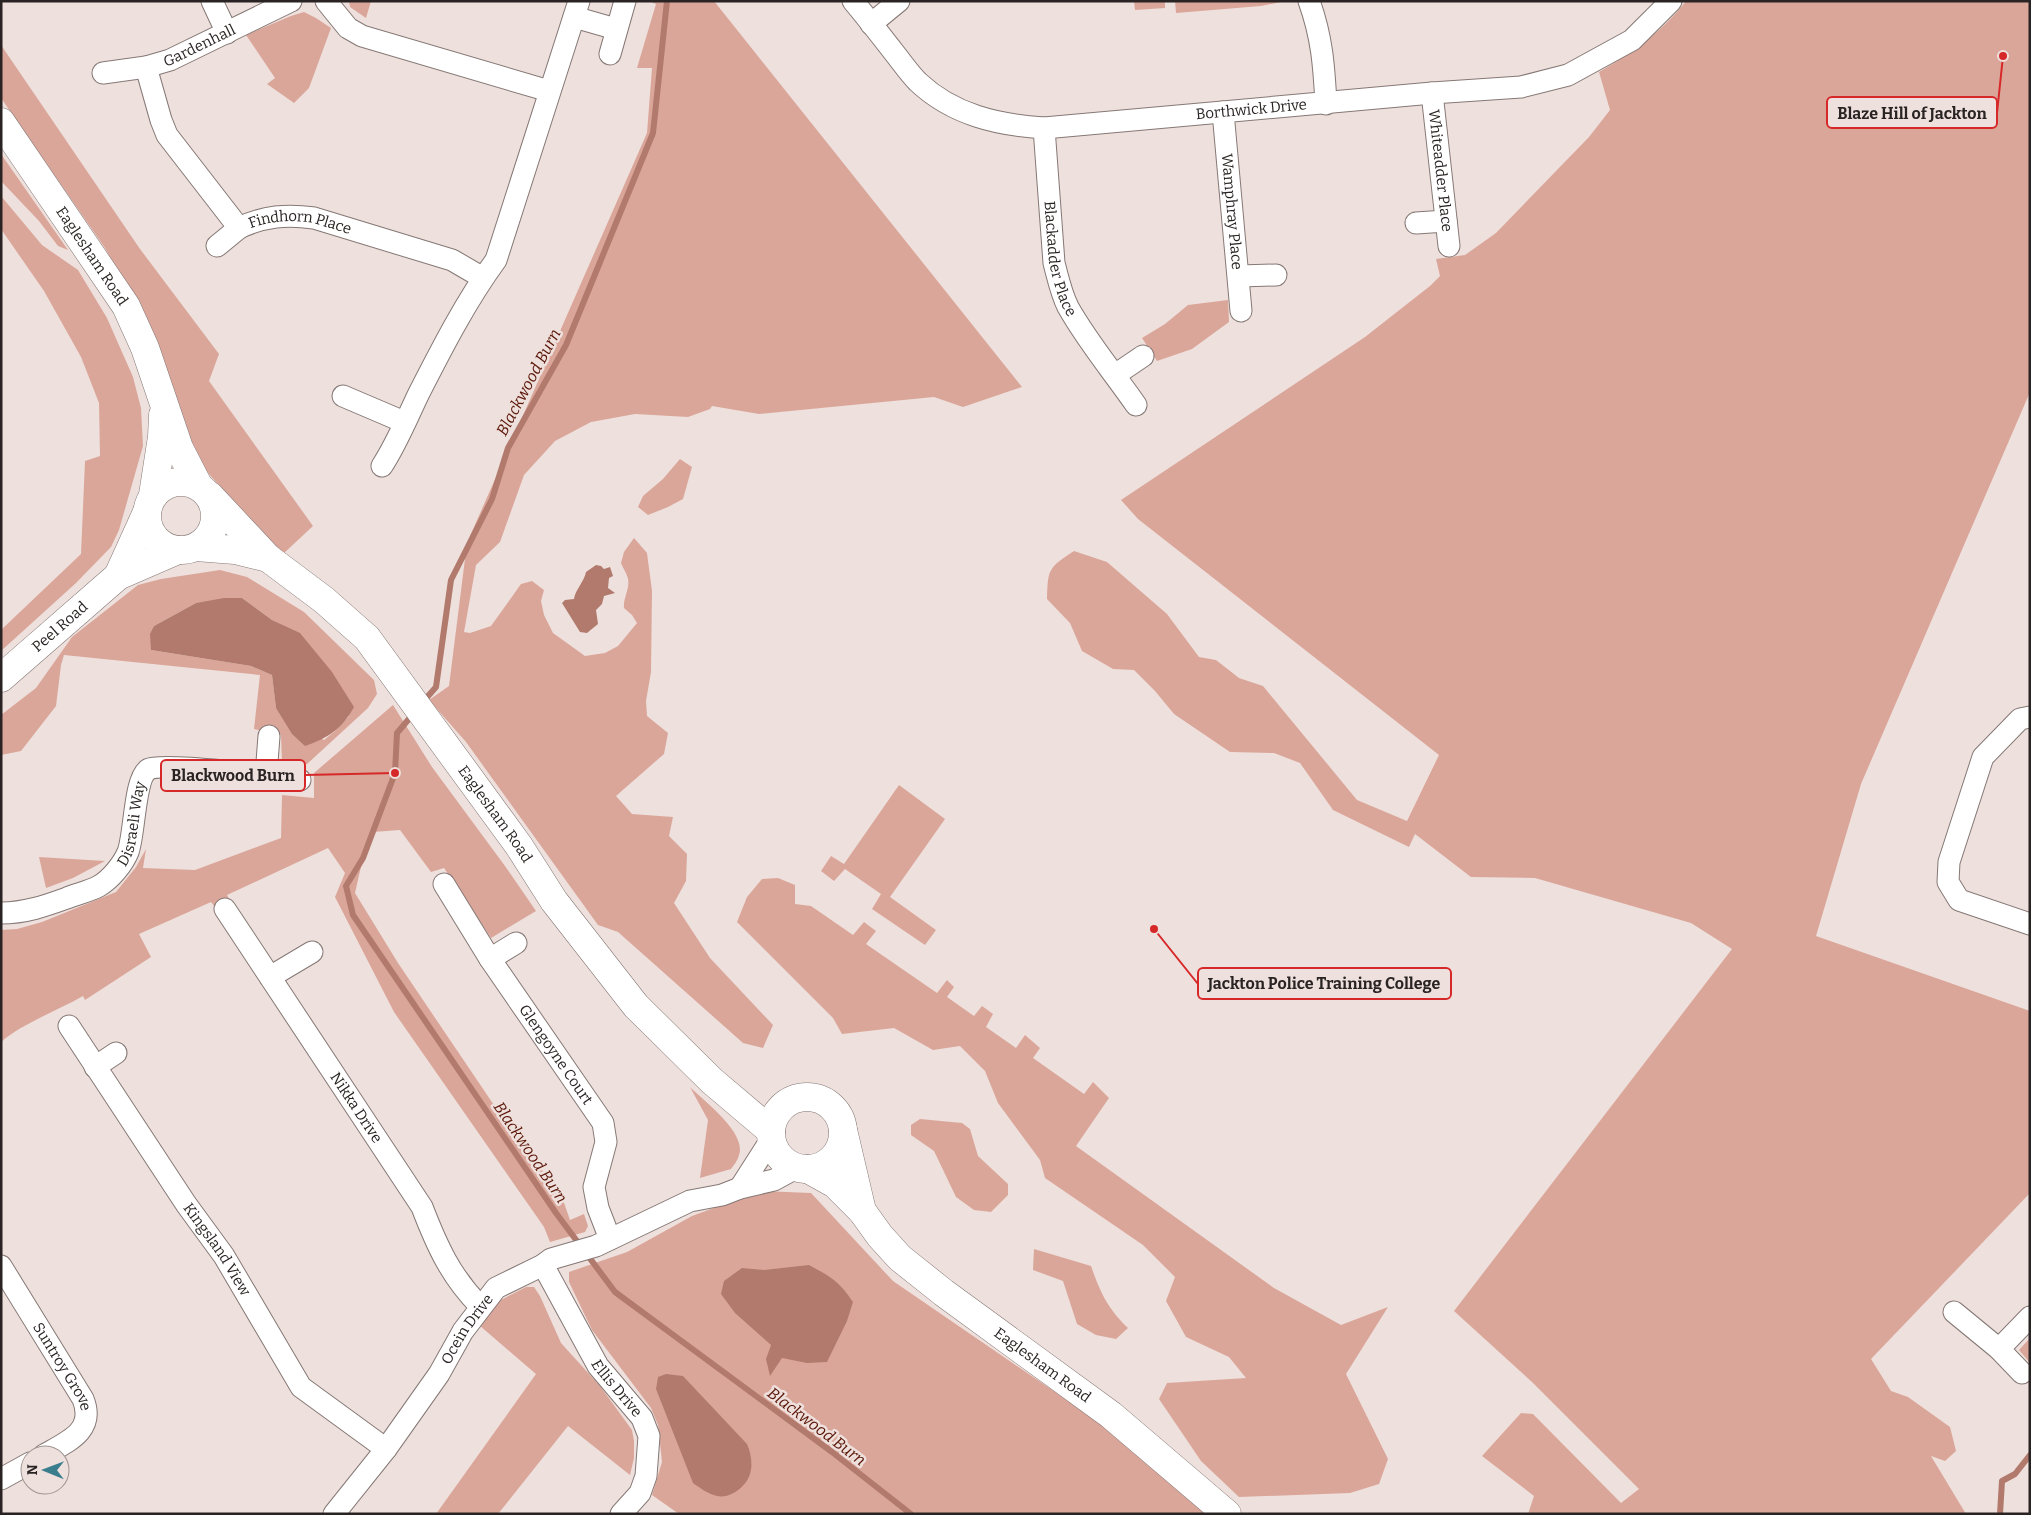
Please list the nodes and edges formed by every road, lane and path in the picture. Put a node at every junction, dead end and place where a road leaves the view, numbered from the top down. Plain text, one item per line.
1 (212, 1) edge
2 (291, 1) edge
3 (326, 1) edge
4 (625, 1) edge
5 (853, 1) edge
6 (899, 1) edge
7 (1309, 1) edge
8 (1672, 1) edge
9 (576, 9) edge
10 (872, 24) junction
11 (616, 28) junction
12 (227, 33) junction
13 (610, 54) dead end
14 (146, 67) junction
15 (103, 73) dead end
16 (549, 92) junction
17 (1432, 93) junction
18 (1326, 104) junction
19 (1223, 112) junction
20 (1, 122) edge
21 (1044, 128) junction
22 (1446, 221) junction
23 (1416, 223) dead end
24 (239, 228) junction
25 (218, 246) dead end
26 (1449, 246) dead end
27 (1276, 275) dead end
28 (1239, 276) junction
29 (483, 278) junction
30 (1241, 311) dead end
31 (1143, 356) dead end
32 (1115, 375) junction
33 (343, 396) dead end
34 (164, 401) junction
35 (1136, 405) dead end
36 (404, 422) junction
37 (382, 466) dead end
38 (204, 491) junction
39 (150, 504) junction
40 (187, 549) junction
41 (268, 558) junction
42 (118, 576) junction
43 (1, 678) edge
44 (2030, 717) edge
45 (269, 736) dead end
46 (266, 775) junction
47 (300, 780) dead end
48 (444, 884) dead end
49 (225, 909) dead end
50 (1, 912) edge
51 (2030, 924) edge
52 (516, 943) dead end
53 (312, 952) dead end
54 (490, 959) junction
55 (270, 977) junction
56 (69, 1026) dead end
57 (116, 1052) dead end
58 (96, 1067) junction
59 (712, 1081) junction
60 (792, 1099) junction
61 (844, 1129) junction
62 (771, 1134) junction
63 (802, 1168) junction
64 (740, 1188) junction
65 (862, 1211) junction
66 (603, 1242) junction
67 (1, 1266) edge
68 (542, 1266) junction
69 (480, 1306) junction
70 (1954, 1312) dead end
71 (2030, 1317) edge
72 (1999, 1349) junction
73 (2022, 1373) dead end
74 (61, 1445) edge
75 (386, 1449) junction
76 (20, 1469) edge
77 (1, 1479) edge
78 (334, 1514) edge
79 (621, 1514) edge
80 (1227, 1514) edge

1 - 12 street
2 - 12 street, Gardenhall
3 - 16 street
4 - 11 street
5 - 10 street, Borthwick Drive
6 - 10 street
7 - 18 street
8 - 17 street, Borthwick Drive
9 - 11 street
9 - 16 street
10 - 21 street, Borthwick Drive
11 - 13 street
12 - 14 street, Gardenhall
14 - 15 street, Gardenhall
14 - 24 street, Findhorn Place
16 - 29 street
17 - 18 street, Borthwick Drive
17 - 22 street, Whiteadder Place
18 - 19 street, Borthwick Drive
19 - 21 street, Borthwick Drive
19 - 28 street, Wamphray Place
20 - 34 main road, Eaglesham Road
21 - 32 street, Blackadder Place
22 - 23 street
22 - 26 street, Whiteadder Place
24 - 25 street
24 - 29 street, Findhorn Place
27 - 28 street
28 - 30 street, Wamphray Place
29 - 36 street
31 - 32 street
32 - 35 street, Blackadder Place
33 - 36 street
34 - 38 main road, Eaglesham Road
34 - 39 main road
36 - 37 street
38 - 39 main road
38 - 40 main road
38 - 41 main road
39 - 40 main road
39 - 42 main road
40 - 41 main road
40 - 42 main road
41 - 59 main road, Eaglesham Road
42 - 43 main road, Peel Road
44 - 51 street
45 - 46 street
46 - 47 street, Disraeli Way
46 - 50 street, Disraeli Way
48 - 54 street, Glengoyne Court
49 - 55 street, Nikka Drive
52 - 54 street
53 - 55 street
54 - 66 street, Glengoyne Court
55 - 69 street, Nikka Drive
56 - 58 street, Kingsland View
57 - 58 street
58 - 75 street, Kingsland View
59 - 60 main road
59 - 62 main road, Eaglesham Road
60 - 61 main road
60 - 62 main road
61 - 63 main road
61 - 65 main road
62 - 63 main road
62 - 64 street
63 - 64 street, Ocein Drive
63 - 65 main road
64 - 66 street, Ocein Drive
65 - 80 main road, Eaglesham Road
66 - 68 street, Ocein Drive
67 - 74 street, Suntroy Grove
68 - 69 street, Ocein Drive
68 - 79 street, Ellis Drive
69 - 75 street, Ocein Drive
70 - 72 street
71 - 72 street
72 - 73 street
75 - 78 street, Ocein Drive
76 - 77 street

